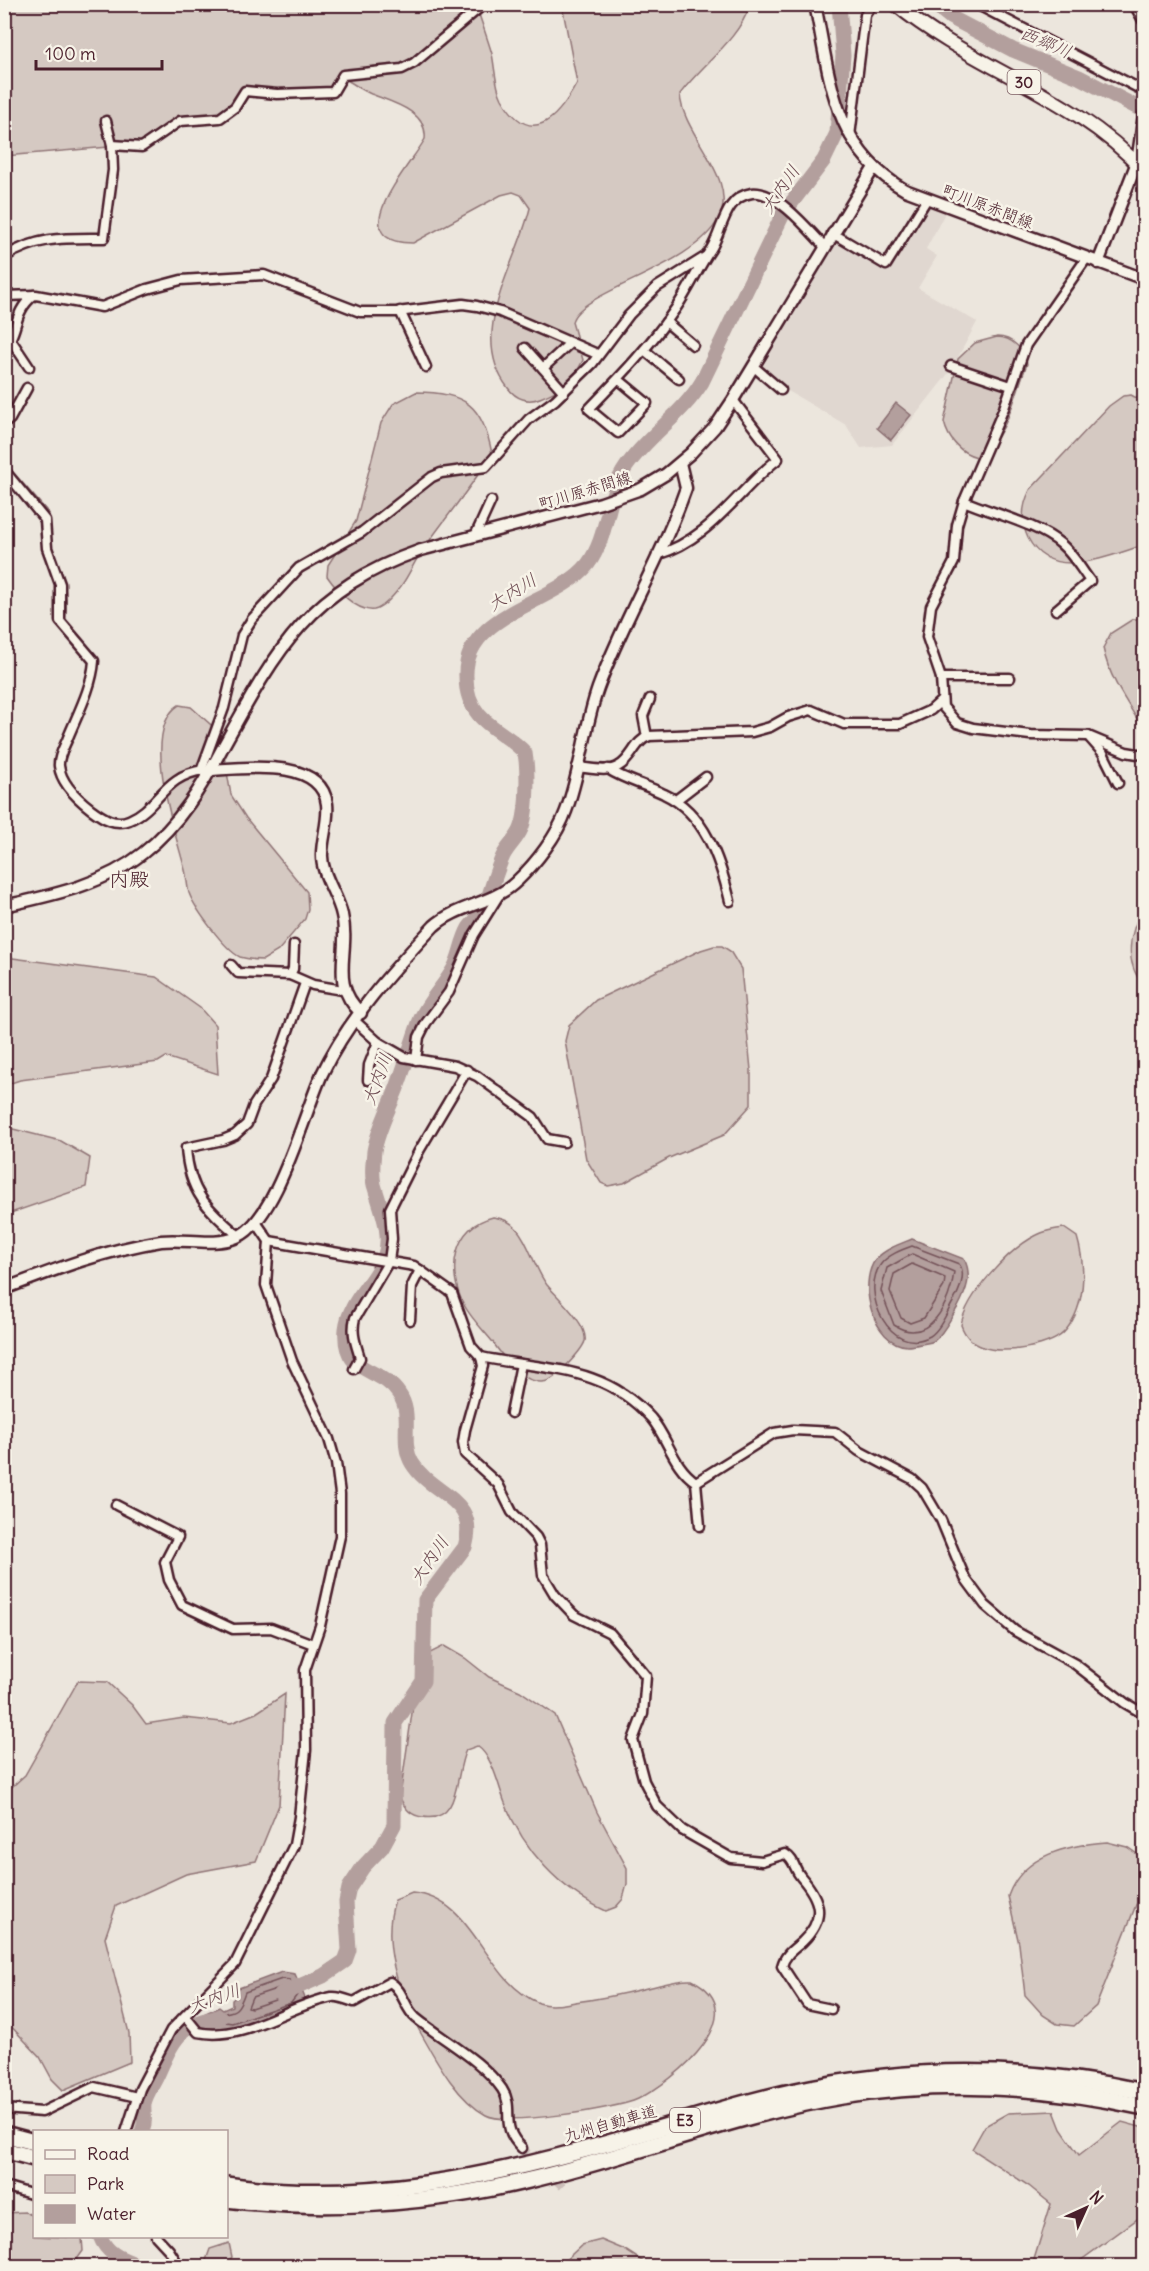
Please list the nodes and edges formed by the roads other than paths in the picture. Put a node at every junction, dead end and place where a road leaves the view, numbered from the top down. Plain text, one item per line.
1 (484, 4) edge
2 (816, 4) edge
3 (872, 4) edge
4 (895, 4) edge
5 (976, 4) edge
6 (1135, 4) edge
7 (1144, 20) edge
8 (1144, 91) edge
9 (106, 121) dead end
10 (1143, 121) edge
11 (850, 137) junction
12 (112, 145) junction
13 (1141, 166) edge
14 (873, 169) junction
15 (927, 199) junction
16 (832, 233) junction
17 (824, 246) junction
18 (4, 257) edge
19 (705, 257) junction
20 (1086, 259) junction
21 (1098, 263) junction
22 (1144, 279) edge
23 (34, 295) junction
24 (4, 296) edge
25 (399, 311) junction
26 (666, 322) junction
27 (8, 343) edge
28 (569, 344) junction
29 (693, 345) dead end
30 (525, 348) dead end
31 (644, 351) junction
32 (597, 354) junction
33 (753, 366) junction
34 (951, 366) dead end
35 (29, 367) dead end
36 (426, 367) dead end
37 (543, 368) junction
38 (679, 378) dead end
39 (618, 380) junction
40 (1011, 387) junction
41 (27, 388) dead end
42 (781, 390) dead end
43 (564, 392) junction
44 (733, 400) junction
45 (4, 424) edge
46 (680, 463) junction
47 (4, 470) edge
48 (491, 501) dead end
49 (964, 501) junction
50 (475, 536) junction
51 (657, 555) junction
52 (1056, 610) dead end
53 (941, 678) junction
54 (1010, 678) dead end
55 (650, 699) dead end
56 (942, 700) junction
57 (1088, 736) junction
58 (647, 737) junction
59 (1144, 755) edge
60 (577, 767) junction
61 (206, 770) junction
62 (608, 770) junction
63 (706, 777) dead end
64 (1118, 783) dead end
65 (676, 800) junction
66 (499, 896) junction
67 (730, 901) dead end
68 (4, 906) edge
69 (294, 945) dead end
70 (231, 966) dead end
71 (290, 975) junction
72 (305, 983) junction
73 (343, 990) junction
74 (358, 1017) junction
75 (378, 1042) junction
76 (416, 1060) junction
77 (467, 1070) junction
78 (368, 1080) dead end
79 (564, 1142) dead end
80 (256, 1222) junction
81 (239, 1236) junction
82 (270, 1241) junction
83 (389, 1261) junction
84 (420, 1270) junction
85 (4, 1289) edge
86 (410, 1320) dead end
87 (481, 1357) junction
88 (521, 1364) junction
89 (354, 1369) dead end
90 (512, 1413) dead end
91 (696, 1482) junction
92 (116, 1505) dead end
93 (700, 1526) dead end
94 (313, 1644) junction
95 (1144, 1714) edge
96 (831, 2009) dead end
97 (185, 2016) junction
98 (1144, 2092) edge
99 (137, 2097) junction
100 (1144, 2107) edge
101 (4, 2109) edge
102 (125, 2130) edge
103 (4, 2134) edge
104 (33, 2142) edge
105 (522, 2148) tunnel mouth
106 (4, 2150) edge
107 (4, 2155) edge
108 (33, 2159) edge
109 (33, 2159) edge
110 (228, 2185) edge
111 (4, 2186) edge
112 (33, 2195) edge
113 (228, 2199) edge
114 (158, 2238) edge
115 (179, 2266) edge

1 - 12 street
2 - 11 street
3 - 11 street
4 - 13 main road, 30
5 - 8 street
6 - 7 street
9 - 12 street
10 - 13 street
11 - 14 street
12 - 18 street
13 - 21 street
14 - 15 street, 町川原赤間線
14 - 16 street, 町川原赤間線
15 - 16 street
15 - 20 street, 町川原赤間線
16 - 17 street, 町川原赤間線
17 - 19 street
17 - 33 street, 町川原赤間線
19 - 26 street
19 - 32 street
20 - 21 street, 町川原赤間線
20 - 40 street
21 - 22 street, 町川原赤間線
23 - 24 street
23 - 25 street
23 - 27 street
25 - 28 street
25 - 36 street
26 - 29 street
26 - 31 street
27 - 35 street
28 - 32 street
28 - 37 street
30 - 37 street
31 - 38 street
31 - 39 street
32 - 43 street
33 - 42 street
33 - 44 street, 町川原赤間線
34 - 40 street
37 - 43 street
39 - 39 street
40 - 49 street
41 - 45 street
43 - 61 street
44 - 46 street, 町川原赤間線
44 - 51 street
46 - 50 street, 町川原赤間線
46 - 51 street
47 - 61 street
48 - 50 street
49 - 52 street
49 - 53 street
50 - 61 street, 町川原赤間線
51 - 60 street
53 - 54 street
53 - 56 street
55 - 58 street
56 - 57 street
56 - 58 street
57 - 59 street
57 - 64 street
58 - 62 street
60 - 62 street
60 - 66 street
61 - 68 street, 町川原赤間線
61 - 73 street
62 - 65 street
63 - 65 street
65 - 67 street
66 - 74 street
66 - 76 street
69 - 71 street
70 - 71 street
71 - 72 street
72 - 73 street
72 - 81 street
73 - 74 street
74 - 75 street
74 - 80 street
75 - 76 street
75 - 78 street
76 - 77 street
77 - 79 street
77 - 83 street
80 - 81 street
80 - 82 street
81 - 85 street
82 - 83 street
82 - 94 street
83 - 84 street
83 - 89 street
84 - 86 street
84 - 87 street
87 - 88 street
87 - 96 street
88 - 90 street
88 - 91 street
91 - 93 street
91 - 95 street
92 - 94 street
94 - 97 street
97 - 99 street
97 - 105 street
98 - 110 highway, 九州自動車道 / E3
99 - 101 street
99 - 102 street
100 - 113 highway, 九州自動車道 / E3
103 - 104 highway
106 - 108 highway
107 - 109 highway
111 - 112 street
114 - 115 street

